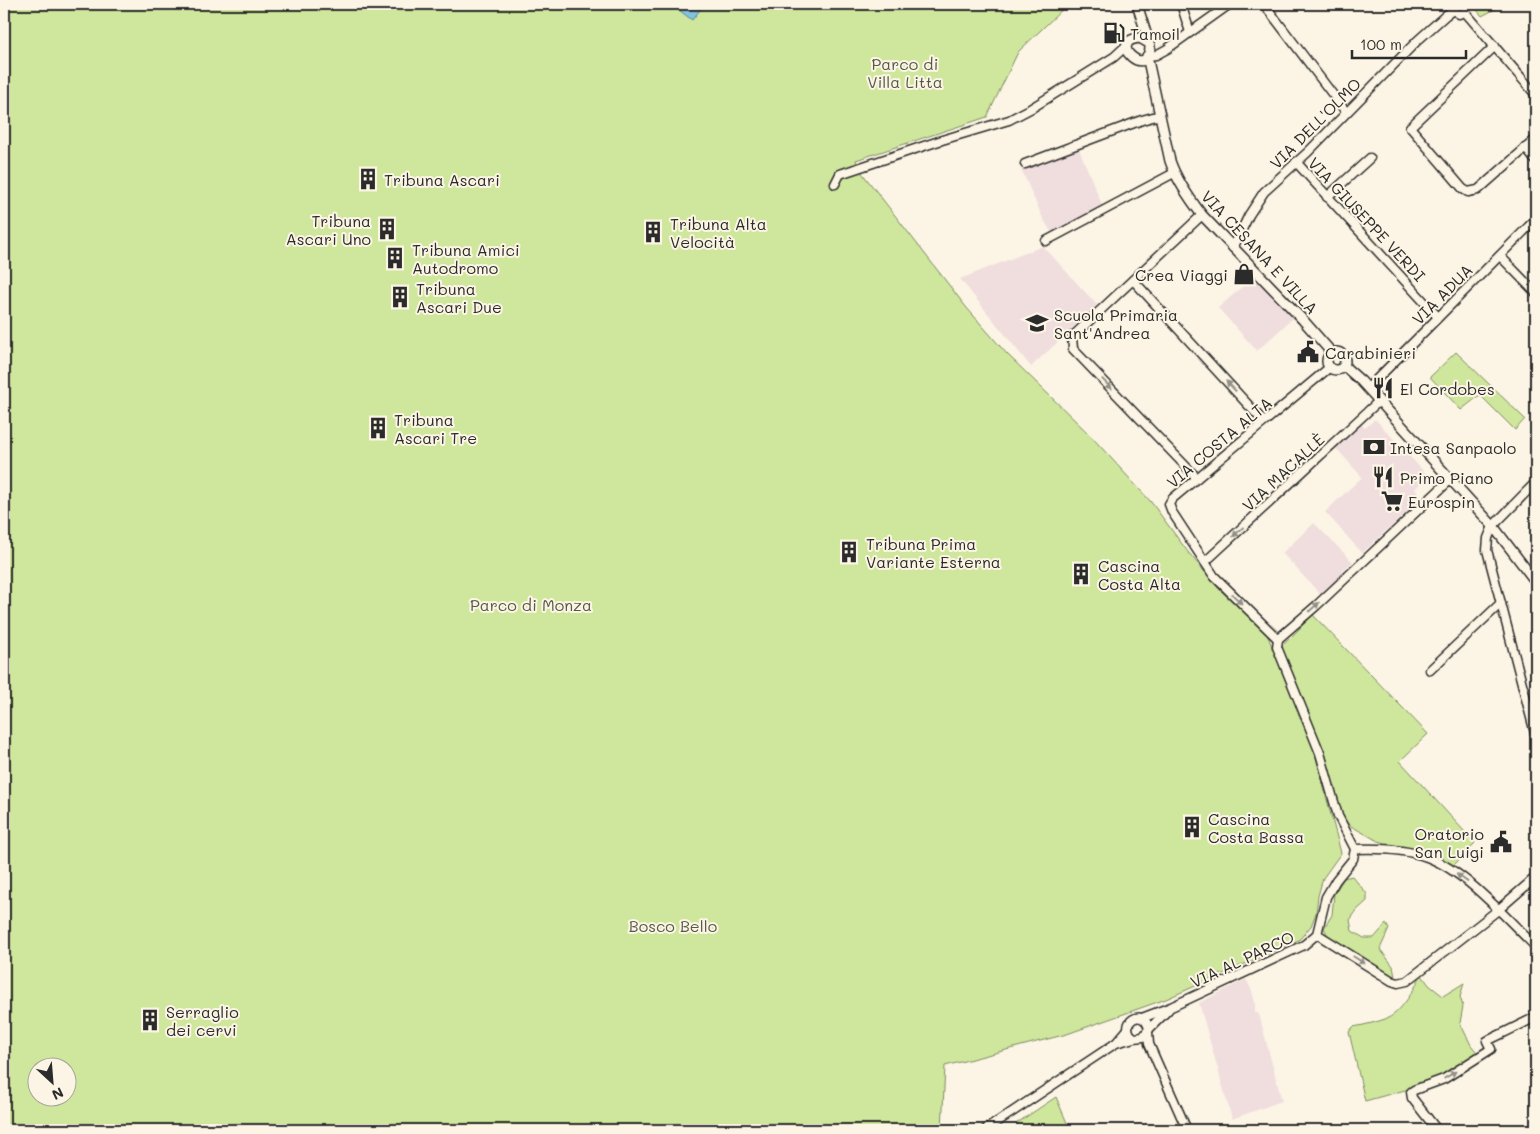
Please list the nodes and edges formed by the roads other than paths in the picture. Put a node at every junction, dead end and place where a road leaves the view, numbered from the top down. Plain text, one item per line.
1 (1138, 4) edge
2 (1181, 4) edge
3 (1230, 4) edge
4 (1264, 4) edge
5 (1454, 7) edge
6 (1465, 8) edge
7 (1190, 32) junction
8 (1131, 42) junction
9 (1495, 46) junction
10 (1146, 52) junction
11 (1130, 56) junction
12 (1114, 57) junction
13 (1536, 95) edge
14 (1346, 112) junction
15 (1160, 115) junction
16 (1536, 139) edge
17 (1525, 148) junction
18 (1370, 158) dead end
19 (1536, 160) edge
20 (1296, 162) junction
21 (1025, 164) dead end
22 (1174, 173) junction
23 (835, 184) dead end
24 (1327, 197) junction
25 (1202, 215) junction
26 (1536, 219) edge
27 (1046, 241) dead end
28 (1233, 248) junction
29 (1500, 256) junction
30 (1133, 280) junction
31 (1536, 293) edge
32 (1438, 317) junction
33 (1332, 353) junction
34 (1344, 366) junction
35 (1330, 367) junction
36 (1368, 388) junction
37 (1379, 401) junction
38 (1264, 422) junction
39 (1197, 478) junction
40 (1451, 479) junction
41 (1536, 482) edge
42 (1493, 526) junction
43 (1205, 562) junction
44 (1536, 582) edge
45 (1501, 603) junction
46 (1278, 639) junction
47 (1430, 670) dead end
48 (1536, 737) edge
49 (1355, 849) junction
50 (1536, 878) edge
51 (1498, 910) junction
52 (1317, 934) junction
53 (1536, 947) edge
54 (1171, 1007) junction
55 (1536, 1017) edge
56 (1142, 1018) junction
57 (1128, 1029) junction
58 (1148, 1030) junction
59 (1136, 1038) junction
60 (1116, 1043) junction
61 (1150, 1044) junction
62 (985, 1130) edge
63 (1187, 1130) edge
64 (1437, 1130) edge

1 - 8 main road, VIA CESANA E VILLA
1 - 10 main road, VIA CESANA E VILLA
2 - 7 street
3 - 7 street
4 - 14 street
5 - 6 street
5 - 14 street, VIA DELL'OLMO
6 - 9 street
7 - 10 street
8 - 10 main road
8 - 11 main road, VIA CESANA E VILLA
8 - 12 street
9 - 13 street
9 - 17 street
10 - 11 main road
10 - 15 main road, VIA CESANA E VILLA
11 - 12 street
12 - 23 street
14 - 20 street, VIA DELL'OLMO
15 - 21 street
15 - 22 main road, VIA CESANA E VILLA
16 - 17 street
17 - 19 street
18 - 24 street
20 - 24 street, VIA GIUSEPPE VERDI
20 - 28 street, VIA DELL'OLMO
22 - 25 main road, VIA CESANA E VILLA
22 - 27 street
24 - 32 street, VIA GIUSEPPE VERDI
25 - 28 main road, VIA CESANA E VILLA
25 - 30 street
26 - 29 street, VIA ADUA
28 - 33 main road, VIA CESANA E VILLA
29 - 31 street
29 - 32 street, VIA ADUA
38 -> 30 street
30 -> 39 street
32 - 36 street, VIA ADUA
33 - 34 main road
33 - 35 main road
34 - 35 main road
34 - 36 main road
35 - 38 street, VIA COSTA ALTA
36 - 37 main road
37 - 40 main road
37 -> 43 street, VIA MACALLÈ
38 - 39 street, VIA COSTA ALTA
39 - 43 street, VIA COSTA ALTA
40 - 42 main road
46 -> 40 street
41 - 42 street
42 - 44 main road
42 - 45 street
43 -> 46 street, VIA COSTA ALTA
45 - 47 street
45 - 48 street
46 - 49 street
51 -> 49 street
49 - 52 street, VIA AL PARCO
50 - 51 street
52 -> 51 street
51 - 53 street
52 - 54 street, VIA AL PARCO
54 - 56 street, VIA AL PARCO
54 - 58 street, VIA AL PARCO
64 -> 55 street
56 - 57 street
56 - 58 street
57 - 59 street
57 - 60 street
58 - 59 street
58 - 61 street
59 - 60 street
59 - 61 street
60 - 62 street
61 - 63 street

